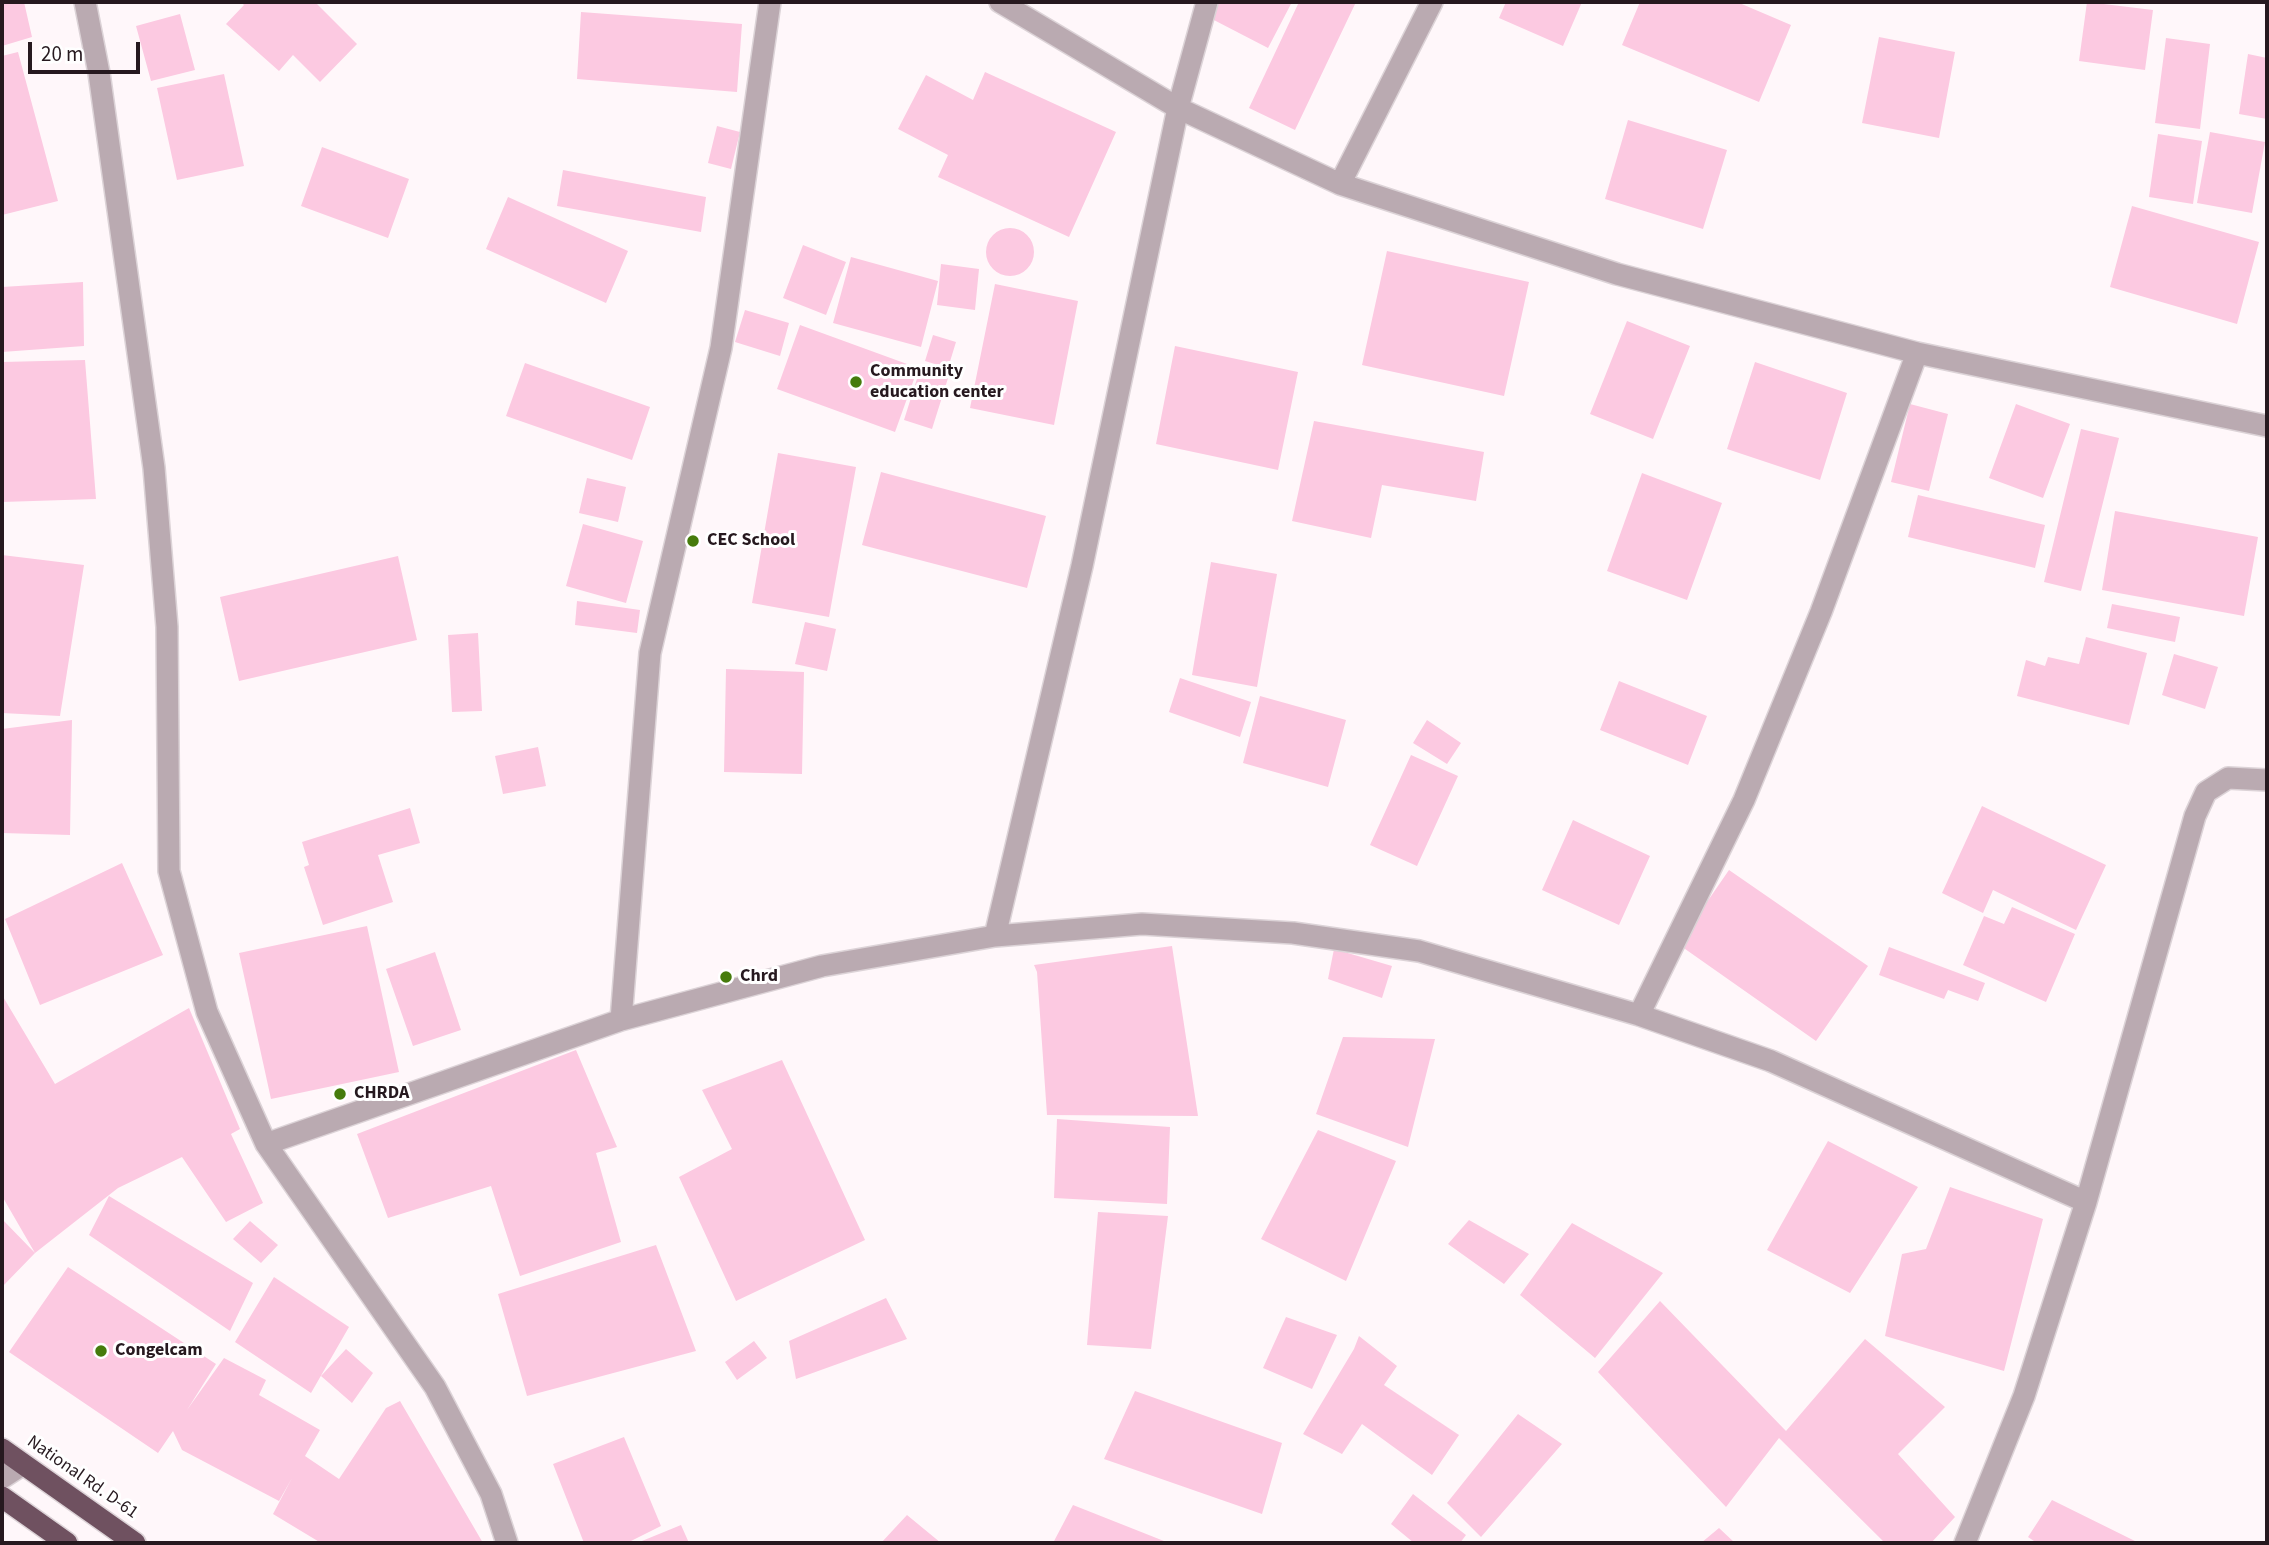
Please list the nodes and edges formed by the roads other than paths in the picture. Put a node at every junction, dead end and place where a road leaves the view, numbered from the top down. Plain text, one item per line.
1 (85, 2) edge
2 (770, 2) edge
3 (1000, 2) edge
4 (1207, 2) edge
5 (1432, 2) edge
6 (1178, 108) junction
7 (1340, 184) junction
8 (1917, 353) junction
9 (2267, 426) edge
10 (2267, 780) edge
11 (995, 936) junction
12 (1639, 1015) junction
13 (621, 1020) junction
14 (266, 1144) junction
15 (2086, 1202) junction
16 (2, 1449) edge
17 (22, 1465) junction
18 (2, 1478) edge
19 (2, 1497) edge
20 (67, 1543) edge
21 (135, 1543) edge
22 (507, 1543) edge
23 (1965, 1543) edge

1 - 14 street
2 - 13 street
3 - 6 street
4 - 6 street
5 - 7 street
6 - 7 street
6 - 11 street
7 - 8 street
8 - 9 street
8 - 12 street
10 - 15 street
11 - 12 street
11 - 13 street
12 - 15 street
13 - 14 street
14 - 22 street
15 - 23 street
16 - 17 highway, National Rd. D-61
17 - 18 street
17 - 21 highway, National Rd. D-61
19 - 20 highway

